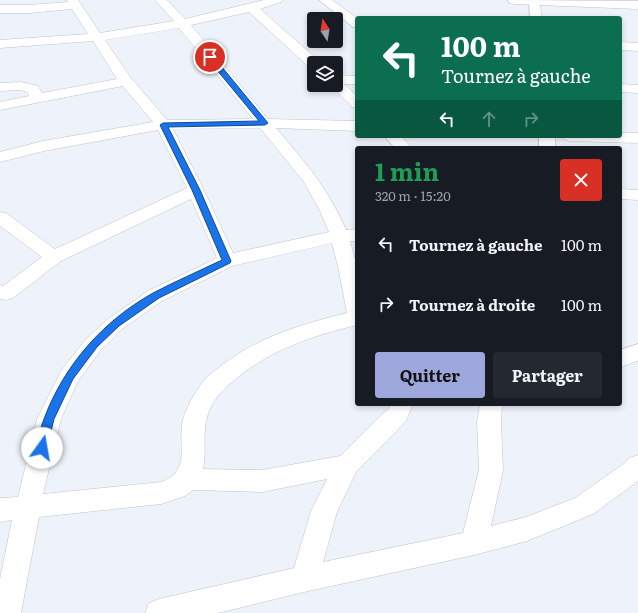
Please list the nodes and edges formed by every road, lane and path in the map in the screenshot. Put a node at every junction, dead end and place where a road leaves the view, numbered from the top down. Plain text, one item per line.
1 (161, 0) edge
2 (277, 0) edge
3 (325, 0) edge
4 (514, 0) edge
5 (534, 1) junction
6 (74, 2) edge
7 (638, 5) edge
8 (252, 8) junction
9 (0, 9) edge
10 (536, 16) edge
11 (355, 22) edge
12 (182, 23) junction
13 (96, 36) junction
14 (0, 44) edge
15 (622, 46) edge
16 (638, 47) edge
17 (307, 58) edge
18 (343, 79) edge
19 (355, 80) edge
20 (126, 81) junction
21 (0, 87) edge
22 (622, 88) edge
23 (638, 89) edge
24 (343, 91) edge
25 (37, 98) junction
26 (355, 102) edge
27 (0, 106) edge
28 (265, 123) junction
29 (163, 125) junction
30 (355, 126) edge
31 (394, 138) edge
32 (622, 138) edge
33 (638, 138) edge
34 (402, 146) edge
35 (0, 157) edge
36 (196, 190) junction
37 (622, 194) edge
38 (638, 195) edge
39 (0, 217) edge
40 (348, 236) edge
41 (54, 257) junction
42 (227, 261) junction
43 (2, 295) edge
44 (355, 304) edge
45 (355, 318) edge
46 (638, 352) edge
47 (622, 358) edge
48 (401, 406) edge
49 (491, 406) edge
50 (347, 465) junction
51 (638, 465) edge
52 (187, 479) junction
53 (28, 506) junction
54 (0, 510) edge
55 (474, 543) junction
56 (304, 579) junction
57 (7, 613) edge
58 (159, 613) edge

1 - 12 street
2 - 8 street
3 - 11 street
4 - 5 street
5 - 7 street
5 - 10 street
6 - 9 street
6 - 13 street
8 - 12 street
8 - 17 street
12 - 13 street
12 - 28 street
13 - 14 street
13 - 20 street
15 - 16 street
18 - 19 street
20 - 25 street
20 - 29 street
21 - 25 street
22 - 23 street
24 - 26 street
25 - 27 street
28 - 29 street
28 - 30 street
28 - 40 street
29 - 35 street
29 - 36 street
31 - 34 street
32 - 33 street
36 - 41 street
36 - 42 street
37 - 38 street
39 - 41 street
40 - 42 street
40 - 44 street
41 - 43 street
42 - 53 street
45 - 52 street
46 - 47 street
48 - 50 street
49 - 55 street
50 - 52 street
50 - 56 street
51 - 55 street
52 - 53 street
53 - 54 street
53 - 57 street
55 - 56 street
56 - 58 street

